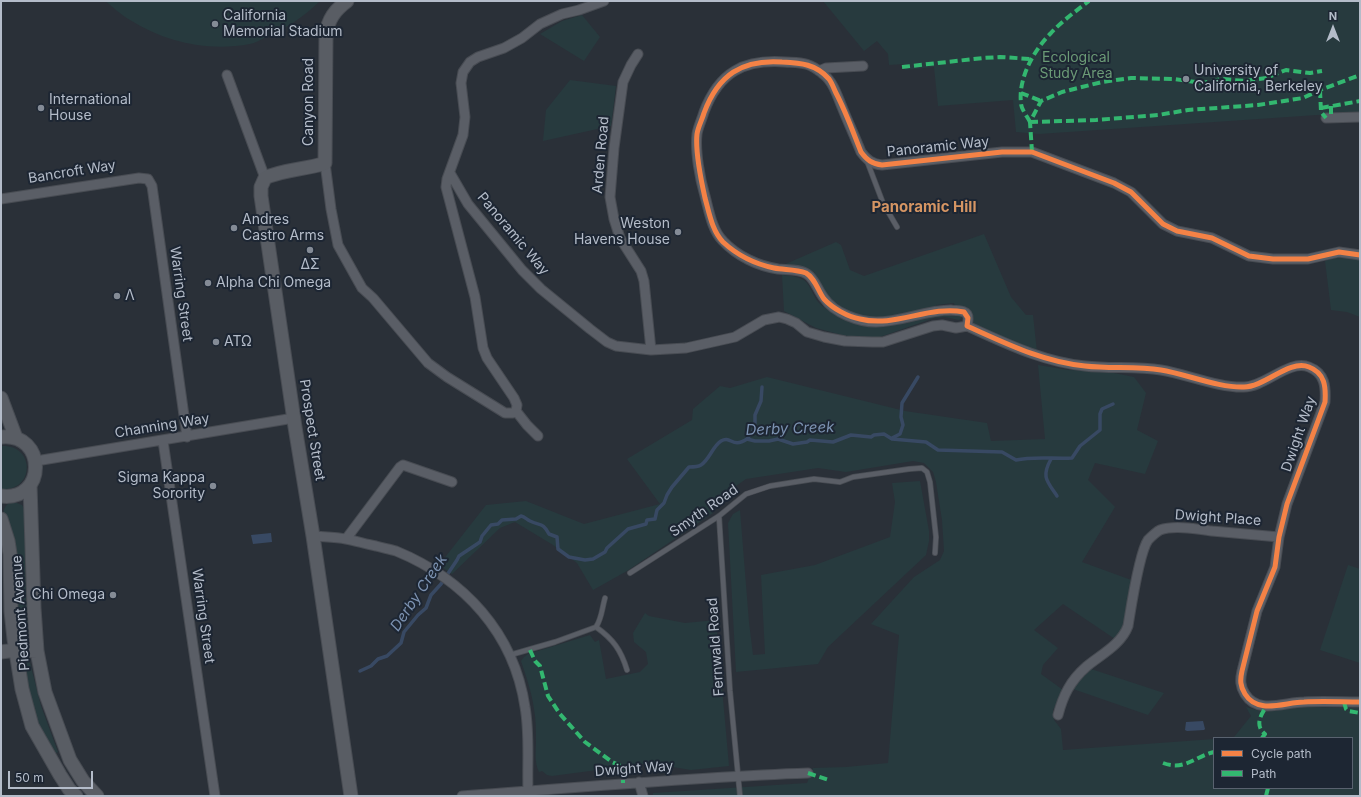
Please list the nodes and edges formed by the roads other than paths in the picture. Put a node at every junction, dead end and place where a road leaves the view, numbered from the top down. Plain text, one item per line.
1 (348, 1) edge
2 (604, 1) edge
3 (638, 54) dead end
4 (863, 66) dead end
5 (819, 71) junction
6 (227, 74) dead end
7 (1360, 117) edge
8 (1326, 118) dead end
9 (867, 160) junction
10 (325, 162) junction
11 (450, 173) junction
12 (265, 178) junction
13 (148, 180) joint
14 (1, 199) edge
15 (897, 227) dead end
16 (1360, 255) edge
17 (967, 326) junction
18 (652, 350) junction
19 (1, 398) edge
20 (516, 411) junction
21 (294, 418) junction
22 (187, 436) junction
23 (538, 436) dead end
24 (1, 437) edge
25 (16, 438) junction
26 (163, 441) junction
27 (36, 461) junction
28 (452, 482) dead end
29 (30, 485) junction
30 (1, 496) edge
31 (719, 516) junction
32 (1, 519) edge
33 (313, 536) junction
34 (1279, 537) junction
35 (346, 539) junction
36 (935, 553) dead end
37 (630, 573) dead end
38 (605, 598) dead end
39 (596, 627) junction
40 (16, 650) junction
41 (37, 651) junction
42 (1, 652) edge
43 (510, 655) junction
44 (627, 670) dead end
45 (1360, 702) edge
46 (1058, 715) dead end
47 (808, 773) dead end
48 (737, 776) junction
49 (639, 782) junction
50 (528, 791) junction
51 (76, 796) edge
52 (97, 796) edge
53 (215, 796) edge
54 (351, 796) edge
55 (462, 796) edge
56 (643, 796) edge
57 (740, 796) edge

1 - 10 street, Canyon Road
2 - 11 street
3 - 18 street, Arden Road
4 - 5 street
5 - 9 street, Panoramic Way
5 - 17 street, Panoramic Way
6 - 12 street
7 - 8 street
9 - 15 lane
9 - 16 street, Panoramic Way
10 - 12 street
10 - 20 street
11 - 18 street, Panoramic Way
11 - 20 street
12 - 21 street, Prospect Street
13 - 14 street, Bancroft Way
13 - 22 street, Warring Street
17 - 18 street, Panoramic Way
17 - 34 street, Dwight Way
19 - 25 street
20 - 23 street
21 - 22 street, Channing Way
21 - 33 street, Prospect Street
22 - 26 street, Channing Way
24 - 25 street
25 - 27 street
26 - 27 street, Channing Way
26 - 53 street, Warring Street
27 - 29 street, Piedmont Avenue
28 - 35 street
29 - 30 street
29 - 41 street, Piedmont Avenue
31 - 36 lane, Smyth Road
31 - 37 lane, Smyth Road
31 - 48 lane, Fernwald Road
32 - 40 street, Piedmont Avenue
33 - 35 street
33 - 54 street, Prospect Street
34 - 45 street, Dwight Way
34 - 46 street, Dwight Place
35 - 43 street
38 - 39 lane
39 - 43 lane
39 - 44 lane
40 - 41 street
40 - 42 street
40 - 51 street, Piedmont Avenue
41 - 52 street, Piedmont Avenue
43 - 50 street
47 - 48 street, Dwight Way
48 - 49 street, Dwight Way
48 - 57 lane, Fernwald Road
49 - 50 street, Dwight Way
49 - 56 street
50 - 55 street, Dwight Way

